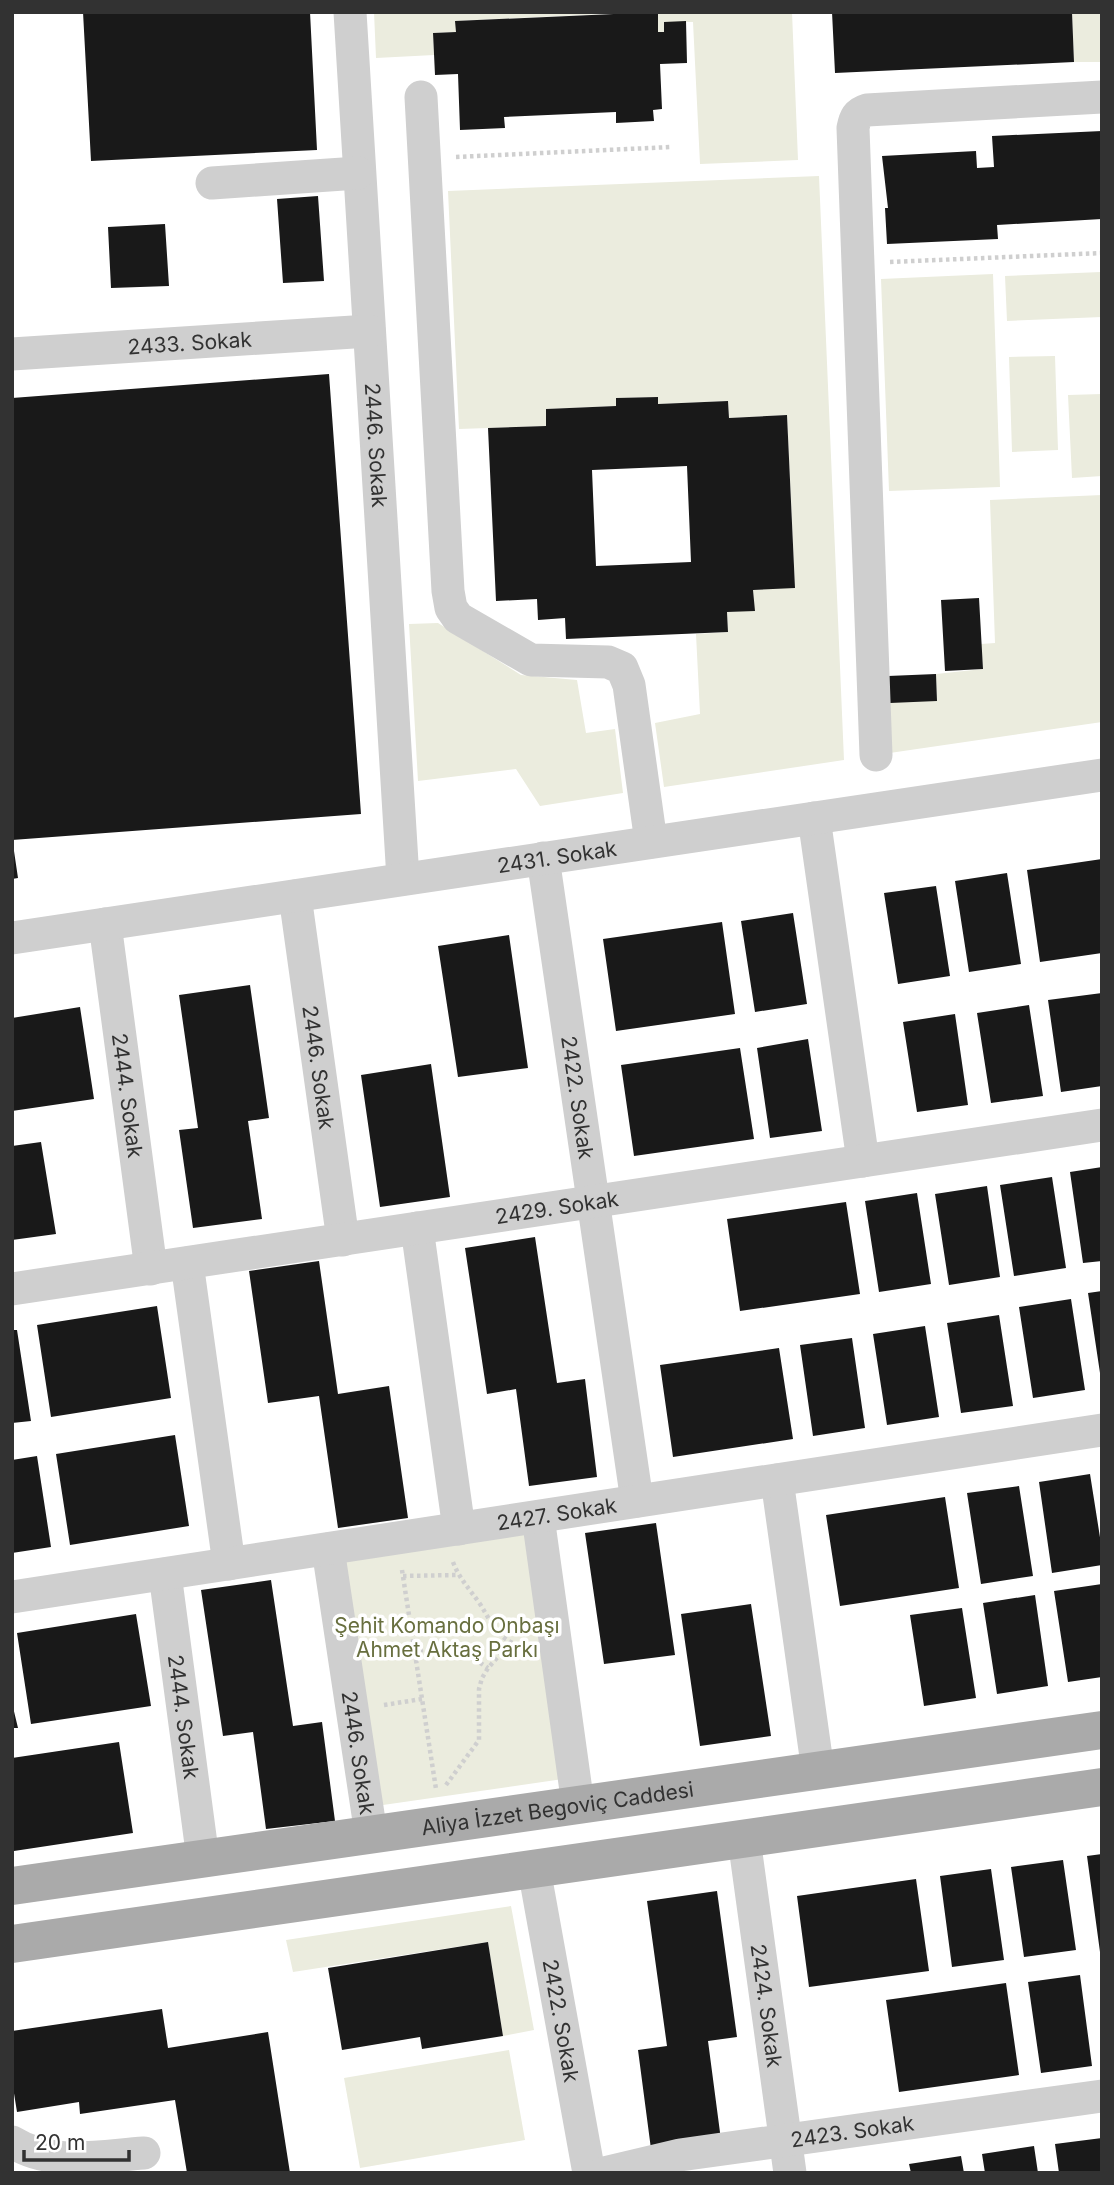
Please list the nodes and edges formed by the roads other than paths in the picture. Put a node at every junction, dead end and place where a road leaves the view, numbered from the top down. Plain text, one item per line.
1 (350, 12) edge
2 (421, 97) dead end
3 (1102, 97) edge
4 (358, 173) junction
5 (212, 183) dead end
6 (369, 331) junction
7 (12, 354) edge
8 (876, 755) dead end
9 (1102, 775) edge
10 (814, 818) junction
11 (651, 842) junction
12 (543, 858) junction
13 (403, 879) junction
14 (295, 896) junction
15 (105, 924) junction
16 (12, 938) edge
17 (1102, 1125) edge
18 (863, 1161) junction
19 (592, 1202) junction
20 (417, 1228) junction
21 (343, 1240) junction
22 (187, 1263) junction
23 (151, 1269) junction
24 (12, 1289) edge
25 (1102, 1430) edge
26 (778, 1480) junction
27 (637, 1501) junction
28 (538, 1517) junction
29 (452, 1530) junction
30 (328, 1549) junction
31 (229, 1564) junction
32 (165, 1574) junction
33 (12, 1597) edge
34 (1102, 1730) edge
35 (818, 1771) junction
36 (1102, 1787) edge
37 (578, 1805) junction
38 (371, 1834) junction
39 (744, 1839) junction
40 (203, 1859) junction
41 (534, 1869) junction
42 (12, 1886) edge
43 (12, 1944) edge
44 (1102, 2096) edge
45 (786, 2140) junction
46 (12, 2143) edge
47 (144, 2153) dead end
48 (589, 2173) edge
49 (604, 2173) edge
50 (790, 2173) edge

1 - 4 street, 2446. Sokak
2 - 11 street
3 - 8 street
4 - 5 street
4 - 6 street, 2446. Sokak
6 - 7 street, 2433. Sokak
6 - 13 street, 2446. Sokak
9 - 10 street, 2431. Sokak
10 - 11 street, 2431. Sokak
10 - 18 street
11 - 12 street, 2431. Sokak
12 - 13 street, 2431. Sokak
12 - 19 street, 2422. Sokak
13 - 14 street, 2431. Sokak
14 - 15 street, 2431. Sokak
14 - 21 street, 2446. Sokak
15 - 16 street, 2431. Sokak
15 - 23 street, 2444. Sokak
17 - 18 street, 2429. Sokak
18 - 19 street, 2429. Sokak
19 - 20 street, 2429. Sokak
19 - 27 street, 2422. Sokak
20 - 21 street, 2429. Sokak
20 - 29 street
21 - 22 street, 2429. Sokak
22 - 23 street, 2429. Sokak
22 - 31 street
23 - 24 street, 2429. Sokak
25 - 26 street, 2427. Sokak
26 - 27 street, 2427. Sokak
26 - 35 street
27 - 28 street, 2427. Sokak
28 - 29 street, 2427. Sokak
28 - 37 street
29 - 30 street, 2427. Sokak
30 - 31 street, 2427. Sokak
30 - 38 street, 2446. Sokak
31 - 32 street, 2427. Sokak
32 - 33 street, 2427. Sokak
32 - 40 street, 2444. Sokak
34 - 35 main road, Aliya İzzet Begoviç Caddesi
35 - 37 main road, Aliya İzzet Begoviç Caddesi
36 - 39 main road
37 - 38 main road, Aliya İzzet Begoviç Caddesi
38 - 40 main road, Aliya İzzet Begoviç Caddesi
39 - 41 main road
39 - 45 street, 2424. Sokak
40 - 42 main road, Aliya İzzet Begoviç Caddesi
41 - 43 main road
41 - 48 street, 2422. Sokak
44 - 45 street, 2423. Sokak
45 - 49 street, 2423. Sokak
45 - 50 street, 2424. Sokak
46 - 47 street

